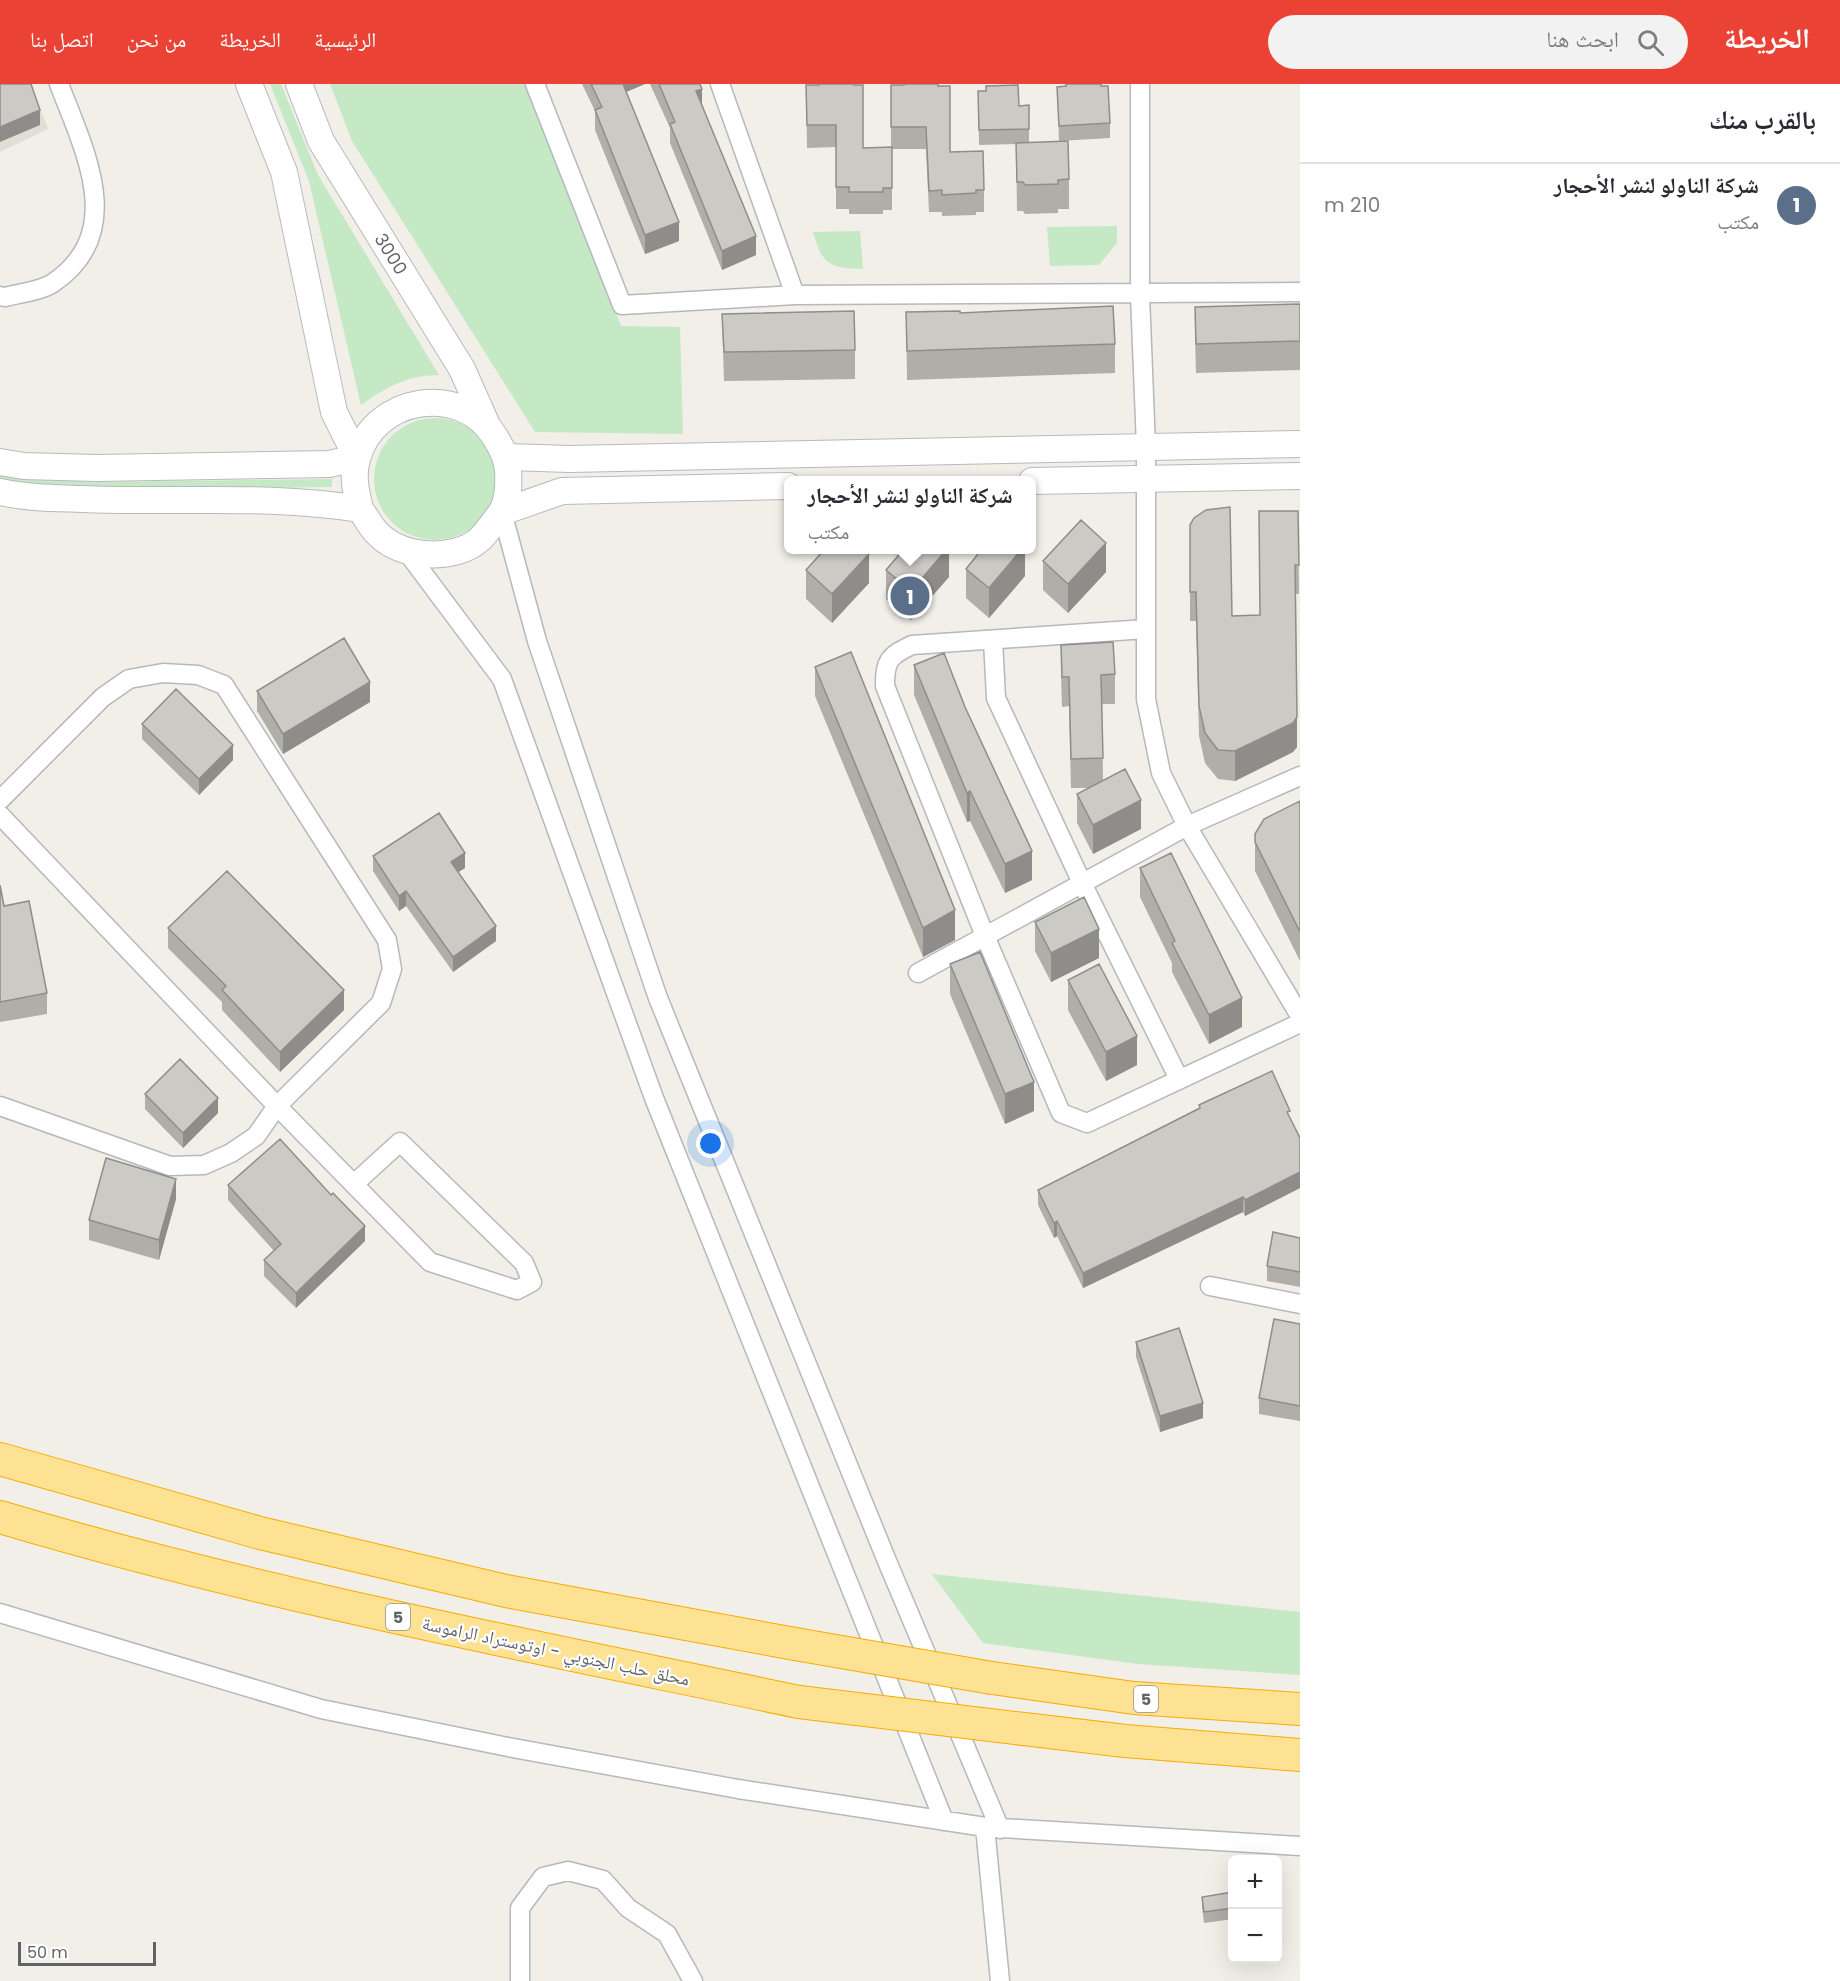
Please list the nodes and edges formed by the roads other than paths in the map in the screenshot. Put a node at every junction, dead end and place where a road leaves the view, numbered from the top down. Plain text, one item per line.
1 (59, 84) edge
2 (249, 84) edge
3 (298, 84) edge
4 (536, 84) edge
5 (720, 84) edge
6 (1140, 84) edge
7 (1300, 292) edge
8 (1140, 295) junction
9 (0, 296) edge
10 (795, 296) junction
11 (486, 423) junction
12 (1300, 444) edge
13 (1146, 447) junction
14 (357, 458) junction
15 (507, 458) junction
16 (0, 462) edge
17 (1300, 476) edge
18 (1146, 479) junction
19 (1036, 481) edge
20 (784, 486) edge
21 (0, 492) edge
22 (360, 509) junction
23 (502, 512) junction
24 (407, 552) junction
25 (1146, 629) junction
26 (993, 640) junction
27 (1300, 776) edge
28 (0, 800) edge
29 (0, 815) edge
30 (1187, 825) junction
31 (1082, 883) junction
32 (985, 936) junction
33 (918, 973) dead end
34 (1300, 1016) edge
35 (1300, 1023) edge
36 (1179, 1079) junction
37 (0, 1106) edge
38 (277, 1106) junction
39 (355, 1183) junction
40 (1210, 1286) dead end
41 (1300, 1304) edge
42 (0, 1460) edge
43 (0, 1517) edge
44 (0, 1613) edge
45 (1300, 1709) edge
46 (1300, 1755) edge
47 (944, 1821) junction
48 (992, 1828) junction
49 (1300, 1846) edge
50 (520, 1981) edge
51 (693, 1981) edge
52 (1000, 1981) edge

1 - 9 street
2 - 14 street
3 - 11 street, 3000
4 - 10 street
5 - 10 street
6 - 8 street
7 - 8 street
8 - 10 street
8 - 13 street
11 - 14 street
11 - 15 street
12 - 13 street
13 - 15 street
13 - 18 street
14 - 16 street
14 - 22 street
15 - 23 street
17 - 18 street
18 - 19 street
18 - 25 street
20 - 23 street
21 - 22 street
22 - 24 street
23 - 24 street
23 - 48 street
24 - 47 street
25 - 26 street
25 - 30 street
26 - 31 street
26 - 32 street
27 - 30 street
28 - 38 street
29 - 38 street
30 - 31 street
30 - 34 street
31 - 32 street
31 - 36 street
32 - 33 street
32 - 36 street
35 - 36 street
37 - 38 street
38 - 39 street
39 - 39 street
40 - 41 street
42 - 45 highway, 5, bridge
43 - 46 highway, محلق حلب الجنوبي - اوتوستراد الراموسة / 5, bridge
44 - 47 street
47 - 48 street
48 - 49 street
48 - 52 street
50 - 51 street

